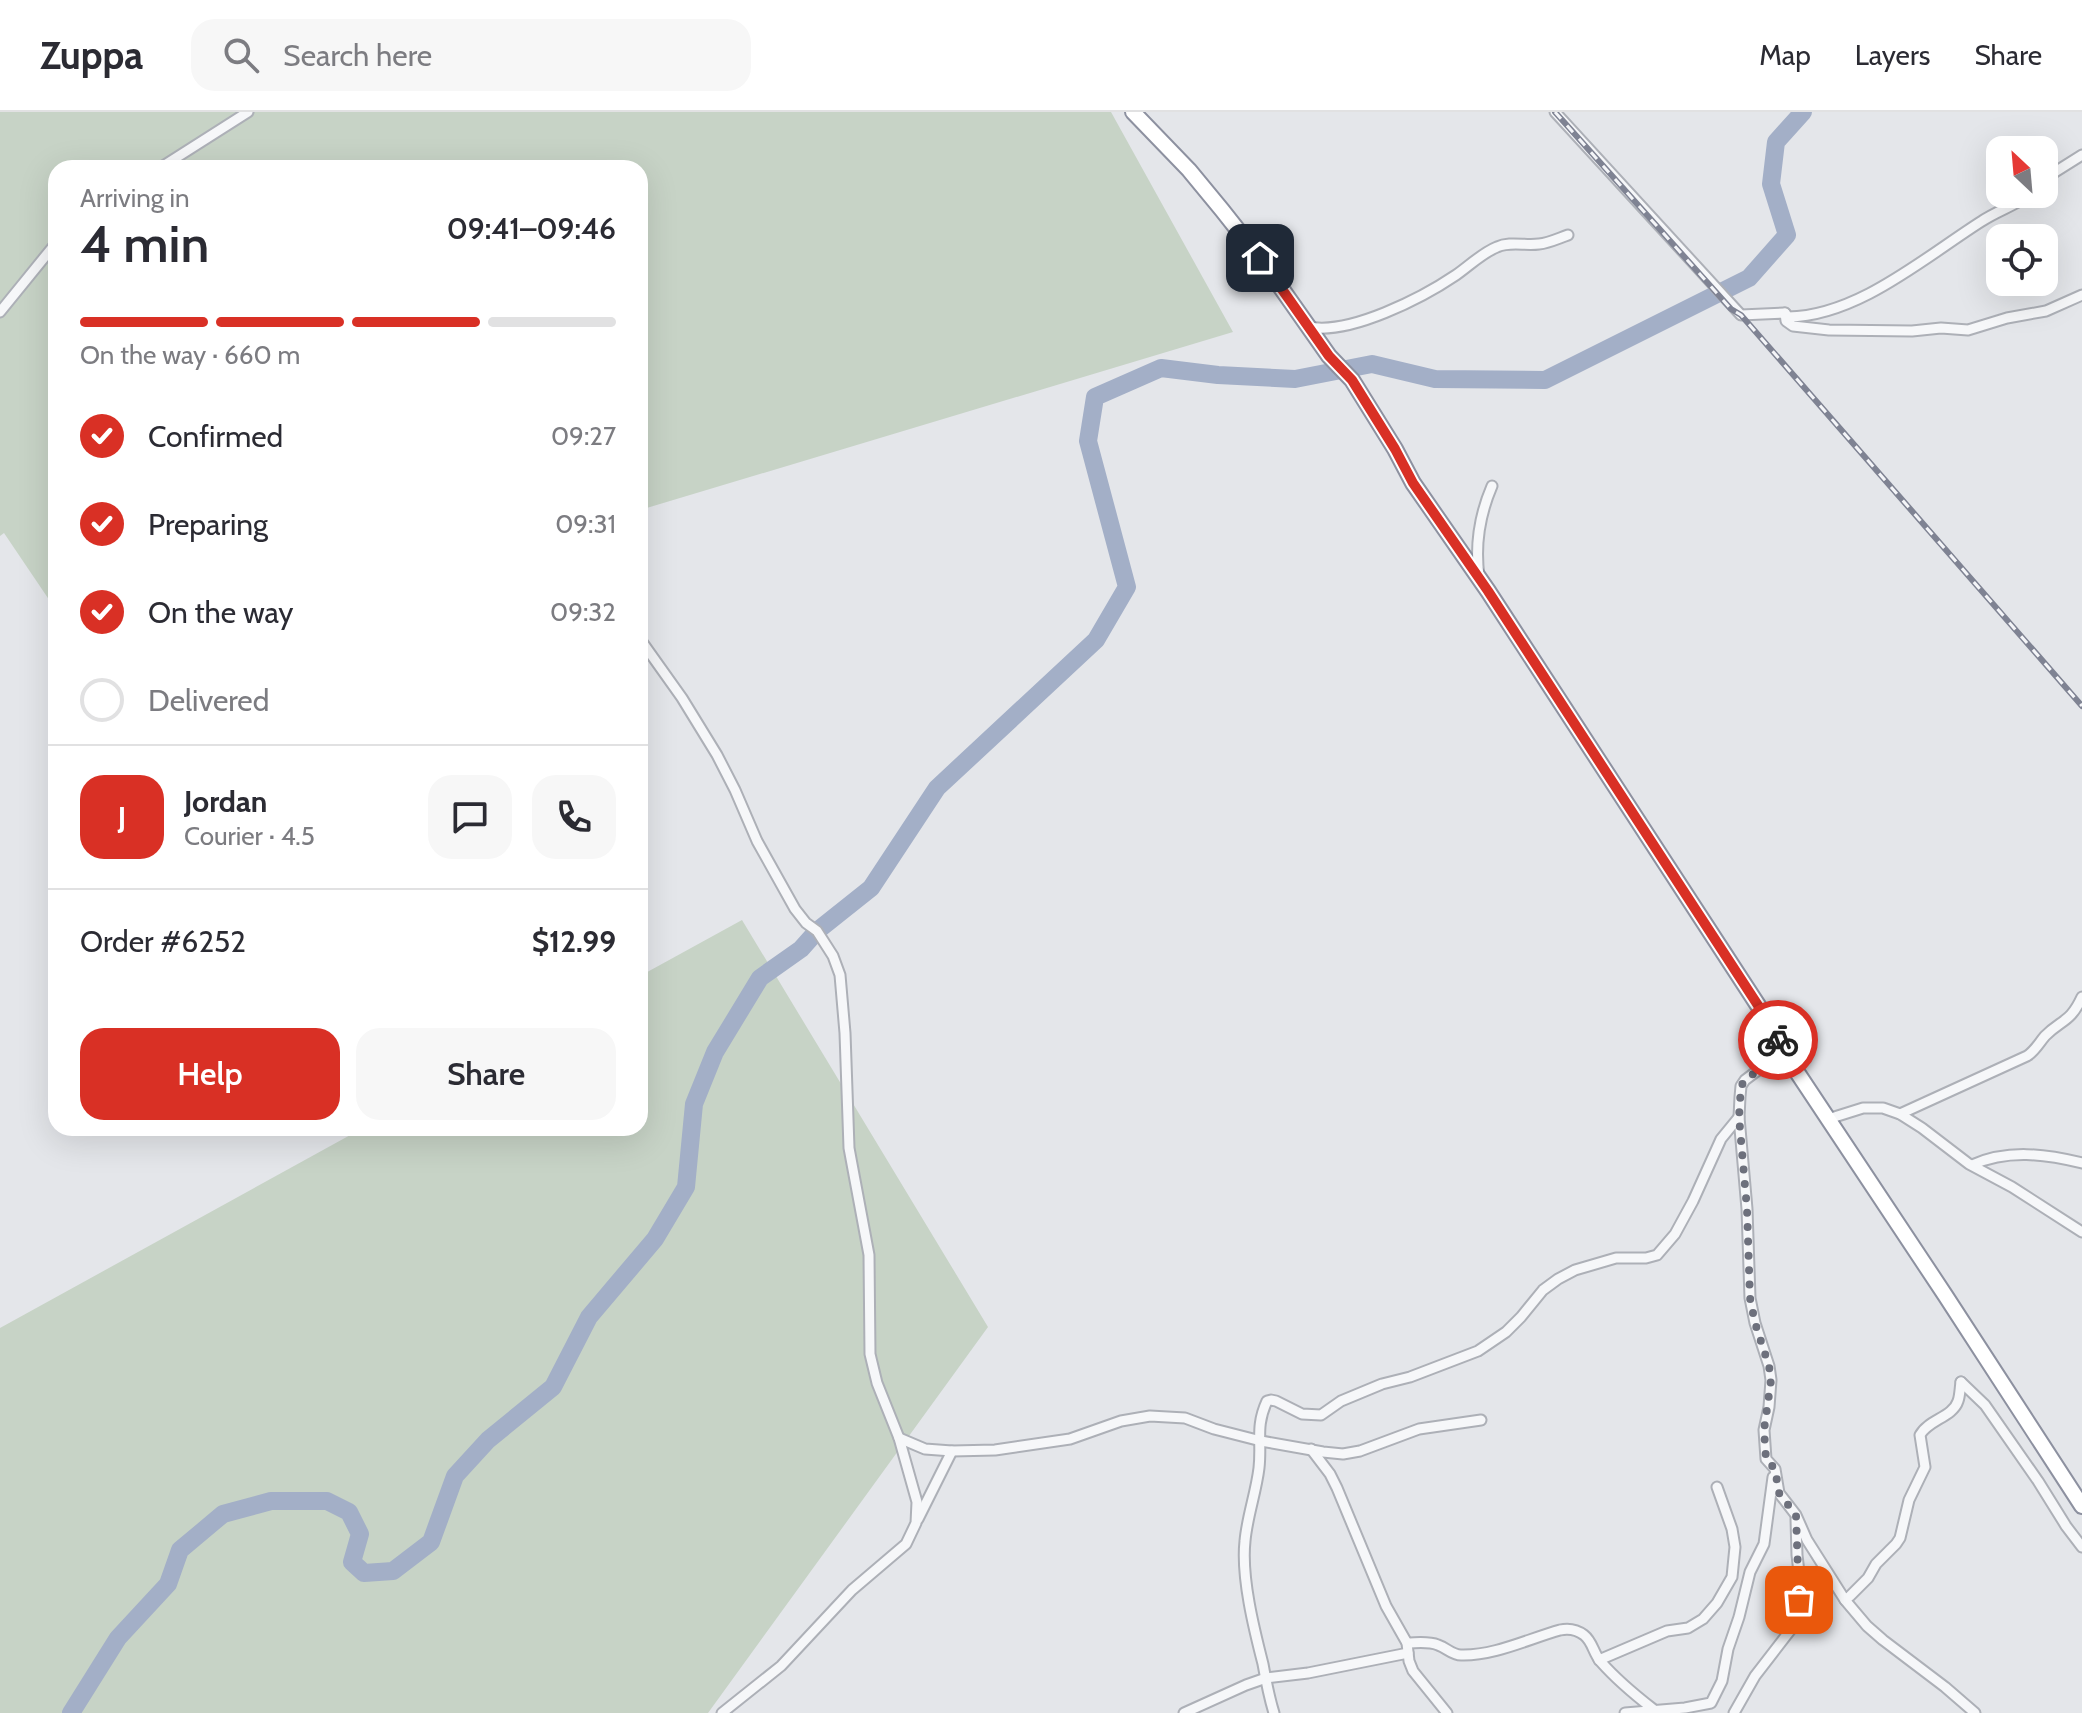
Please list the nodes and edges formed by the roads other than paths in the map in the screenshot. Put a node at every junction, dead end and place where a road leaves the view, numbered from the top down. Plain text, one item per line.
1 (248, 112) edge
2 (1133, 112) edge
3 (1555, 112) edge
4 (2082, 155) edge
5 (173, 160) edge
6 (2058, 170) edge
7 (2004, 208) edge
8 (1568, 235) dead end
9 (48, 253) edge
10 (2082, 295) edge
11 (0, 312) edge
12 (1785, 313) junction
13 (1309, 327) junction
14 (1492, 486) dead end
15 (1483, 585) junction
16 (648, 650) edge
17 (2082, 997) edge
18 (1787, 1057) junction
19 (1900, 1114) junction
20 (1739, 1117) junction
21 (1828, 1119) junction
22 (2082, 1163) edge
23 (1972, 1165) junction
24 (2082, 1232) edge
25 (1481, 1420) dead end
26 (899, 1438) junction
27 (1261, 1441) junction
28 (1311, 1449) junction
29 (952, 1451) junction
30 (1775, 1469) junction
31 (1717, 1487) dead end
32 (2082, 1506) edge
33 (1796, 1515) junction
34 (916, 1523) junction
35 (2082, 1547) edge
36 (1845, 1600) junction
37 (1407, 1648) junction
38 (1599, 1660) junction
39 (1266, 1678) junction
40 (1708, 1708) edge
41 (1653, 1709) junction
42 (722, 1713) edge
43 (1184, 1713) edge
44 (1274, 1713) edge
45 (1447, 1713) edge
46 (1625, 1713) edge
47 (1734, 1713) edge
48 (1975, 1713) edge

1 - 5 street
2 - 13 highway
3 - 12 street
4 - 6 street
7 - 12 street
8 - 13 street
9 - 11 street
10 - 12 street
13 - 15 highway
14 - 15 street
15 - 18 highway
16 - 26 street
17 - 19 street
18 - 20 street
18 - 21 highway
19 - 21 street
19 - 23 street
20 - 27 street
20 - 30 street
21 - 32 highway
22 - 23 street
23 - 24 street
25 - 28 street
26 - 29 street
26 - 34 street
27 - 28 street
27 - 29 street
27 - 39 street
28 - 37 street
29 - 34 street
30 - 33 street
30 - 40 street
31 - 38 street
33 - 36 street
33 - 47 street
34 - 42 street
35 - 36 street
36 - 48 street
37 - 38 street
37 - 39 street
37 - 45 street
38 - 41 street
39 - 43 street
39 - 44 street
40 - 41 street
41 - 46 street

